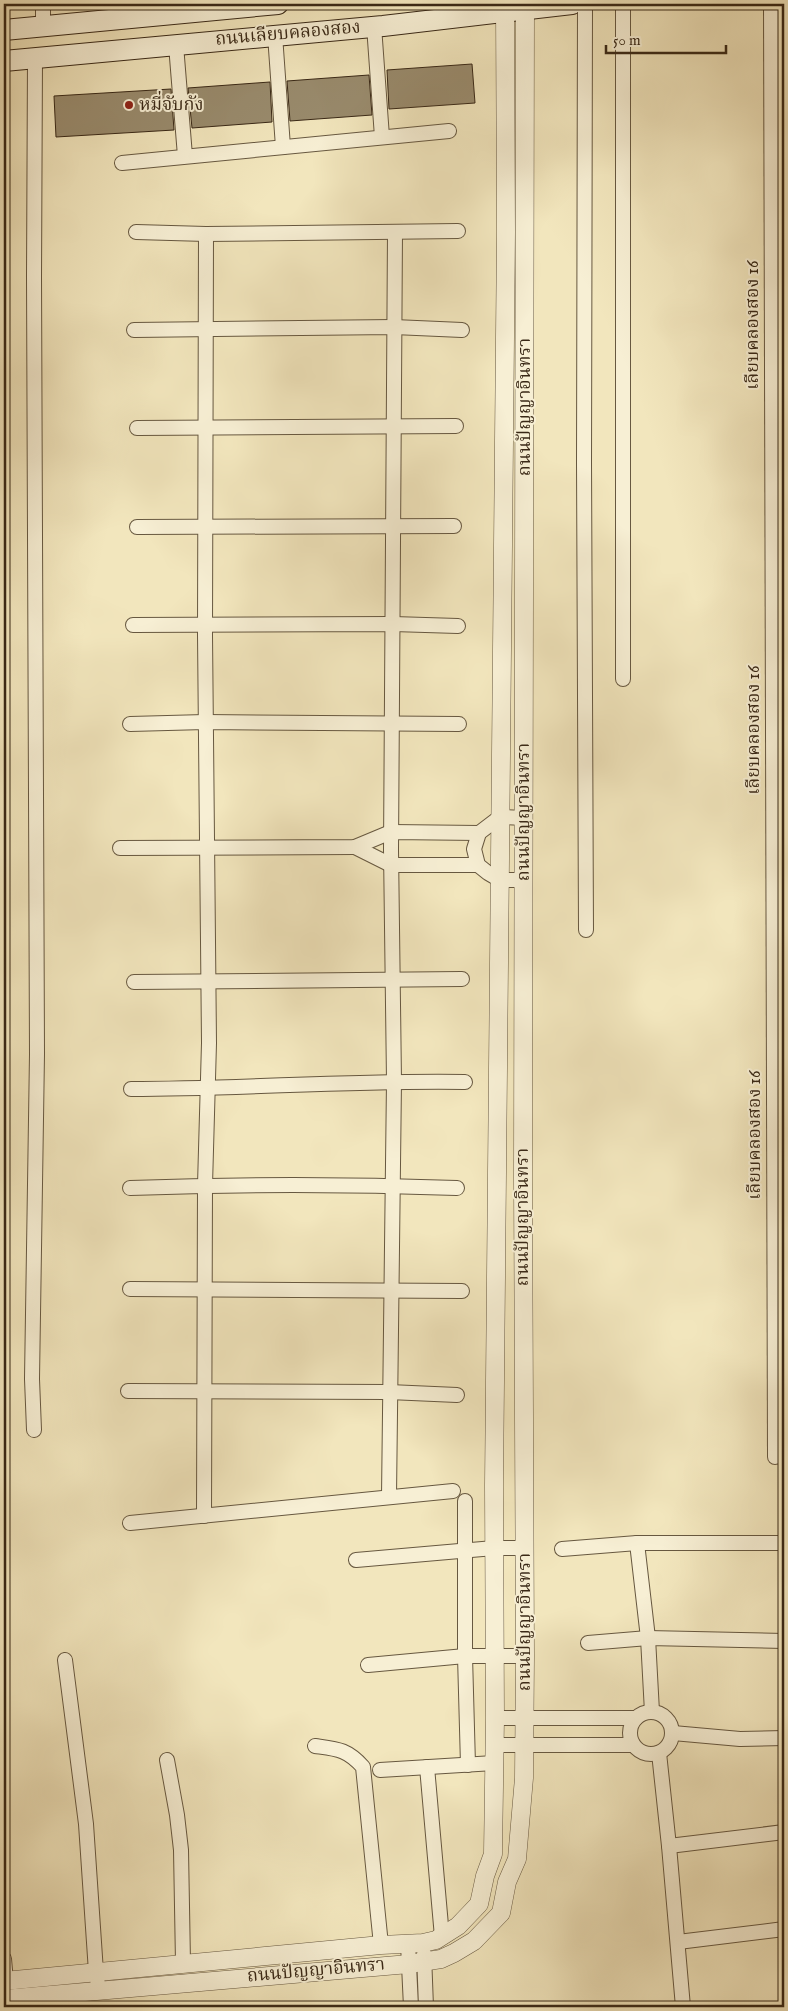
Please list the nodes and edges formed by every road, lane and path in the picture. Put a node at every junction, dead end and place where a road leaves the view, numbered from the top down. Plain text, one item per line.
1 (43, 4) edge
2 (278, 4) edge
3 (572, 4) edge
4 (586, 4) edge
5 (623, 4) edge
6 (772, 4) edge
7 (525, 6) edge
8 (505, 8) edge
9 (43, 26) junction
10 (374, 26) junction
11 (4, 30) edge
12 (276, 35) junction
13 (176, 45) junction
14 (35, 58) junction
15 (4, 61) edge
16 (450, 131) dead end
17 (382, 137) junction
18 (283, 147) junction
19 (185, 156) junction
20 (122, 163) dead end
21 (458, 231) dead end
22 (136, 232) dead end
23 (395, 232) junction
24 (206, 234) junction
25 (394, 327) junction
26 (134, 330) dead end
27 (205, 330) junction
28 (462, 330) dead end
29 (394, 426) junction
30 (456, 426) dead end
31 (205, 427) junction
32 (137, 428) dead end
33 (205, 526) junction
34 (393, 526) junction
35 (454, 526) dead end
36 (137, 527) dead end
37 (392, 624) junction
38 (133, 625) dead end
39 (205, 625) junction
40 (458, 626) dead end
41 (623, 679) dead end
42 (205, 722) junction
43 (130, 724) dead end
44 (392, 724) junction
45 (459, 724) dead end
46 (500, 817) junction
47 (524, 818) junction
48 (391, 832) junction
49 (479, 833) junction
50 (355, 847) junction
51 (120, 848) dead end
52 (206, 849) junction
53 (391, 865) junction
54 (478, 865) junction
55 (500, 880) junction
56 (524, 880) junction
57 (586, 930) dead end
58 (392, 979) junction
59 (462, 979) dead end
60 (208, 981) junction
61 (134, 982) dead end
62 (394, 1081) junction
63 (465, 1082) dead end
64 (131, 1089) dead end
65 (208, 1089) junction
66 (205, 1185) junction
67 (392, 1185) junction
68 (130, 1188) dead end
69 (457, 1188) dead end
70 (130, 1289) dead end
71 (205, 1289) junction
72 (390, 1291) junction
73 (462, 1291) dead end
74 (128, 1391) dead end
75 (204, 1391) junction
76 (389, 1392) junction
77 (457, 1395) dead end
78 (34, 1430) dead end
79 (775, 1457) dead end
80 (453, 1491) dead end
81 (389, 1496) junction
82 (465, 1500) dead end
83 (204, 1516) junction
84 (130, 1523) dead end
85 (637, 1543) junction
86 (784, 1543) edge
87 (494, 1548) junction
88 (525, 1548) junction
89 (562, 1549) dead end
90 (466, 1551) junction
91 (356, 1560) dead end
92 (648, 1638) junction
93 (784, 1641) edge
94 (588, 1643) dead end
95 (465, 1656) junction
96 (494, 1656) junction
97 (525, 1656) junction
98 (65, 1660) dead end
99 (368, 1665) dead end
100 (652, 1712) junction
101 (495, 1718) junction
102 (524, 1718) junction
103 (636, 1718) junction
104 (673, 1733) junction
105 (784, 1738) edge
106 (494, 1745) junction
107 (525, 1745) junction
108 (633, 1745) junction
109 (315, 1746) dead end
110 (659, 1753) junction
111 (167, 1760) dead end
112 (494, 1763) junction
113 (468, 1765) junction
114 (427, 1767) junction
115 (380, 1770) dead end
116 (784, 1832) edge
117 (669, 1846) junction
118 (784, 1929) edge
119 (442, 1937) junction
120 (678, 1942) junction
121 (416, 1943) junction
122 (381, 1945) junction
123 (4, 1959) edge
124 (183, 1963) junction
125 (417, 1963) junction
126 (96, 1972) junction
127 (5, 1981) edge
128 (99, 1991) junction
129 (4, 1999) edge
130 (411, 2007) edge
131 (426, 2007) edge
132 (684, 2007) edge

1 - 9 street
2 - 9 main road, ถนนเลียบคลองสอง
3 - 7 main road, ถนนเลียบคลองสอง
4 - 57 street
5 - 41 street
6 - 79 street, เลียบคลองสอง 16
7 - 8 main road, ถนนเลียบคลองสอง
7 - 47 street, ถนนปัญญาอินทรา
8 - 10 main road, ถนนเลียบคลองสอง
8 - 46 street, ถนนปัญญาอินทรา
9 - 11 main road, ถนนเลียบคลองสอง
10 - 12 main road, ถนนเลียบคลองสอง
10 - 17 street
12 - 13 main road, ถนนเลียบคลองสอง
12 - 18 street
13 - 14 main road, ถนนเลียบคลองสอง
13 - 19 street
14 - 15 main road, ถนนเลียบคลองสอง
14 - 78 street
16 - 17 street
17 - 18 street
18 - 19 street
19 - 20 street
21 - 23 street
22 - 24 street
23 - 24 street
23 - 25 street
24 - 27 street
25 - 27 street
25 - 28 street
25 - 29 street
26 - 27 street
27 - 31 street
29 - 30 street
29 - 31 street
29 - 34 street
31 - 32 street
31 - 33 street
33 - 34 street
33 - 36 street
33 - 39 street
34 - 35 street
34 - 37 street
37 - 39 street
37 - 40 street
37 - 44 street
38 - 39 street
39 - 42 street
42 - 43 street
42 - 44 street
42 - 52 street
44 - 45 street
44 - 48 street
46 - 47 street
46 - 49 street
46 - 55 street, ถนนปัญญาอินทรา
47 - 56 street, ถนนปัญญาอินทรา
48 - 49 street
48 - 50 street
48 - 53 street
49 - 54 street
50 - 52 street
50 - 53 street
51 - 52 street
52 - 60 street
53 - 54 street
53 - 58 street
54 - 55 street
55 - 56 street
55 - 87 street, ถนนปัญญาอินทรา
56 - 88 street, ถนนปัญญาอินทรา
58 - 59 street
58 - 60 street
58 - 62 street
60 - 61 street
60 - 65 street
62 - 63 street
62 - 65 street
62 - 67 street
64 - 65 street
65 - 66 street
66 - 67 street
66 - 68 street
66 - 71 street
67 - 69 street
67 - 72 street
70 - 71 street
71 - 72 street
71 - 75 street
72 - 73 street
72 - 76 street
74 - 75 street
75 - 76 street
75 - 83 street
76 - 77 street
76 - 81 street
80 - 81 street
81 - 83 street
82 - 90 street
83 - 84 street
85 - 86 street
85 - 89 street
85 - 92 street
87 - 88 street
87 - 90 street
87 - 96 street, ถนนปัญญาอินทรา
88 - 97 street, ถนนปัญญาอินทรา
90 - 91 street
90 - 95 street
92 - 93 street
92 - 94 street
92 - 100 street
95 - 96 street
95 - 99 street
95 - 113 street
96 - 97 street
96 - 101 street, ถนนปัญญาอินทรา
97 - 102 street, ถนนปัญญาอินทรา
98 - 126 street
100 - 103 street
100 - 104 street
101 - 102 street
101 - 106 street, ถนนปัญญาอินทรา
102 - 103 street
102 - 107 street, ถนนปัญญาอินทรา
103 - 108 street
104 - 105 street
104 - 110 street
106 - 107 street
106 - 112 street, ถนนปัญญาอินทรา
107 - 108 street
107 - 125 street, ถนนปัญญาอินทรา
108 - 110 street
109 - 122 street
110 - 117 street
111 - 124 street
112 - 113 street
112 - 119 street, ถนนปัญญาอินทรา
113 - 114 street
114 - 115 street
114 - 119 street
116 - 117 street
117 - 120 street
118 - 120 street
119 - 121 street, ถนนปัญญาอินทรา
120 - 132 street
121 - 122 street, ถนนปัญญาอินทรา
121 - 125 street
122 - 124 street, ถนนปัญญาอินทรา
123 - 127 street
124 - 126 street, ถนนปัญญาอินทรา
125 - 128 street, ถนนปัญญาอินทรา
125 - 130 street
125 - 131 street
126 - 127 street, ถนนปัญญาอินทรา
126 - 128 street
128 - 129 street, ถนนปัญญาอินทรา

